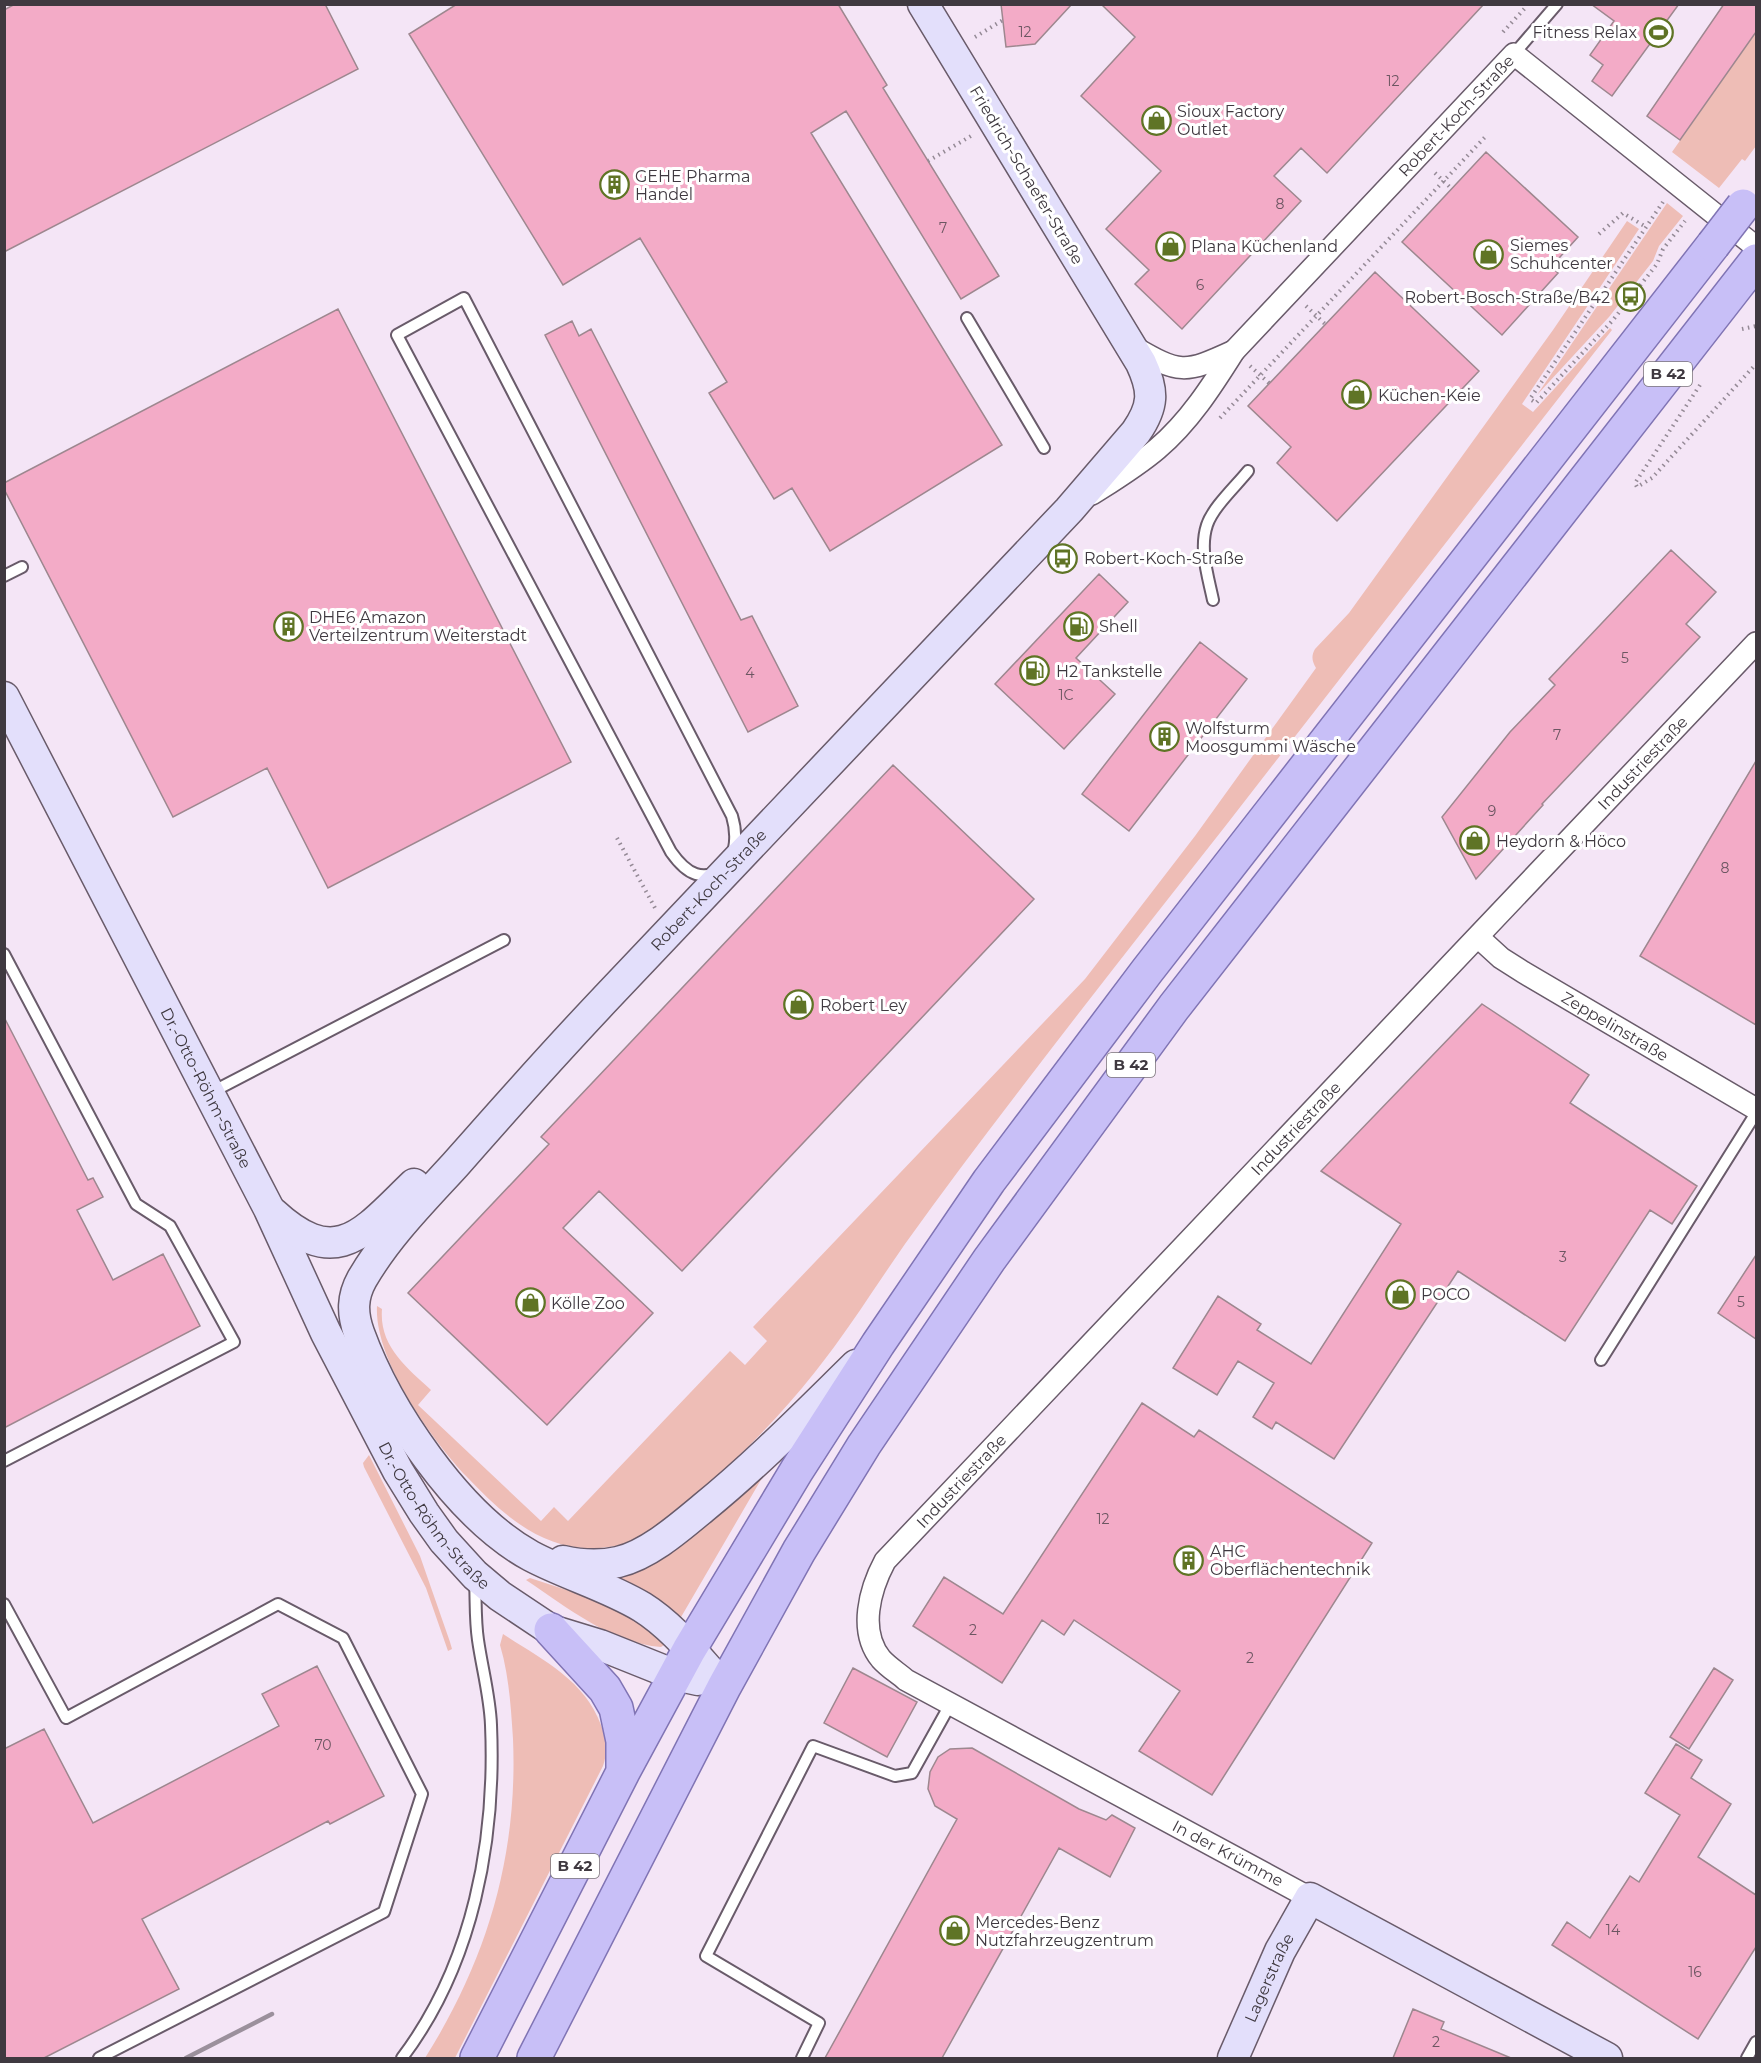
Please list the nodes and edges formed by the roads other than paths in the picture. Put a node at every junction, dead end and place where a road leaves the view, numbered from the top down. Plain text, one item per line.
1 (923, 4) edge
2 (1557, 4) edge
3 (1514, 54) junction
4 (1750, 197) edge
5 (1754, 260) edge
6 (967, 318) dead end
7 (1130, 345) junction
8 (1234, 351) junction
9 (1044, 448) dead end
10 (1248, 471) dead end
11 (1069, 510) junction
12 (22, 567) dead end
13 (4, 576) edge
14 (1213, 600) dead end
15 (1756, 643) edge
16 (4, 697) edge
17 (728, 869) junction
18 (1478, 937) junction
19 (504, 940) dead end
20 (4, 954) edge
21 (522, 1087) junction
22 (209, 1094) junction
23 (1756, 1111) edge
24 (269, 1209) junction
25 (360, 1282) joint
26 (878, 1344) junction
27 (1601, 1360) dead end
28 (4, 1461) edge
29 (531, 1556) junction
30 (475, 1575) junction
31 (4, 1604) edge
32 (870, 1629) joint
33 (551, 1630) junction
34 (682, 1662) junction
35 (724, 1687) junction
36 (951, 1703) junction
37 (623, 1772) junction
38 (1310, 1898) junction
39 (1756, 2042) edge
40 (99, 2058) edge
41 (402, 2058) edge
42 (477, 2058) edge
43 (534, 2058) edge
44 (802, 2058) edge
45 (1233, 2058) edge
46 (1606, 2058) edge
47 (1747, 2058) edge

1 - 7 main road, Friedrich-Schaefer-Straße
2 - 3 lane
3 - 5 street, Robert-Koch-Straße
3 - 8 street, Robert-Koch-Straße
4 - 26 main road, B 42, bridge
5 - 35 main road, B 42
6 - 9 lane
7 - 8 street, Robert-Koch-Straße
7 - 11 main road, Robert-Koch-Straße
8 - 11 street, Robert-Koch-Straße
10 - 14 lane
11 - 17 main road, Robert-Koch-Straße
12 - 13 lane
15 - 18 street, Industriestraße
16 - 22 main road, Dr.-Otto-Röhm-Straße
17 - 17 lane
17 - 21 main road, Robert-Koch-Straße
18 - 23 street, Zeppelinstraße
18 - 32 street, Industriestraße
19 - 22 lane
20 - 28 lane
21 - 24 main road
21 - 25 main road, Robert-Koch-Straße
22 - 24 main road, Dr.-Otto-Röhm-Straße
23 - 27 lane
24 - 30 main road, Dr.-Otto-Röhm-Straße
25 - 29 main road, Dr.-Otto-Röhm-Straße
26 - 29 main road
26 - 34 main road, B 42
29 - 34 main road, Dr.-Otto-Röhm-Straße
30 - 33 main road, Dr.-Otto-Röhm-Straße
30 - 41 lane
31 - 40 lane
32 - 36 street, In der Krümme
33 - 34 main road, Dr.-Otto-Röhm-Straße
33 - 37 main road
34 - 35 main road, Dr.-Otto-Röhm-Straße
34 - 37 main road, B 42
35 - 43 main road, B 42
36 - 38 street, In der Krümme
36 - 44 lane
37 - 42 main road, B 42
38 - 45 main road, Lagerstraße
38 - 46 main road, In der Krümme
39 - 47 lane

